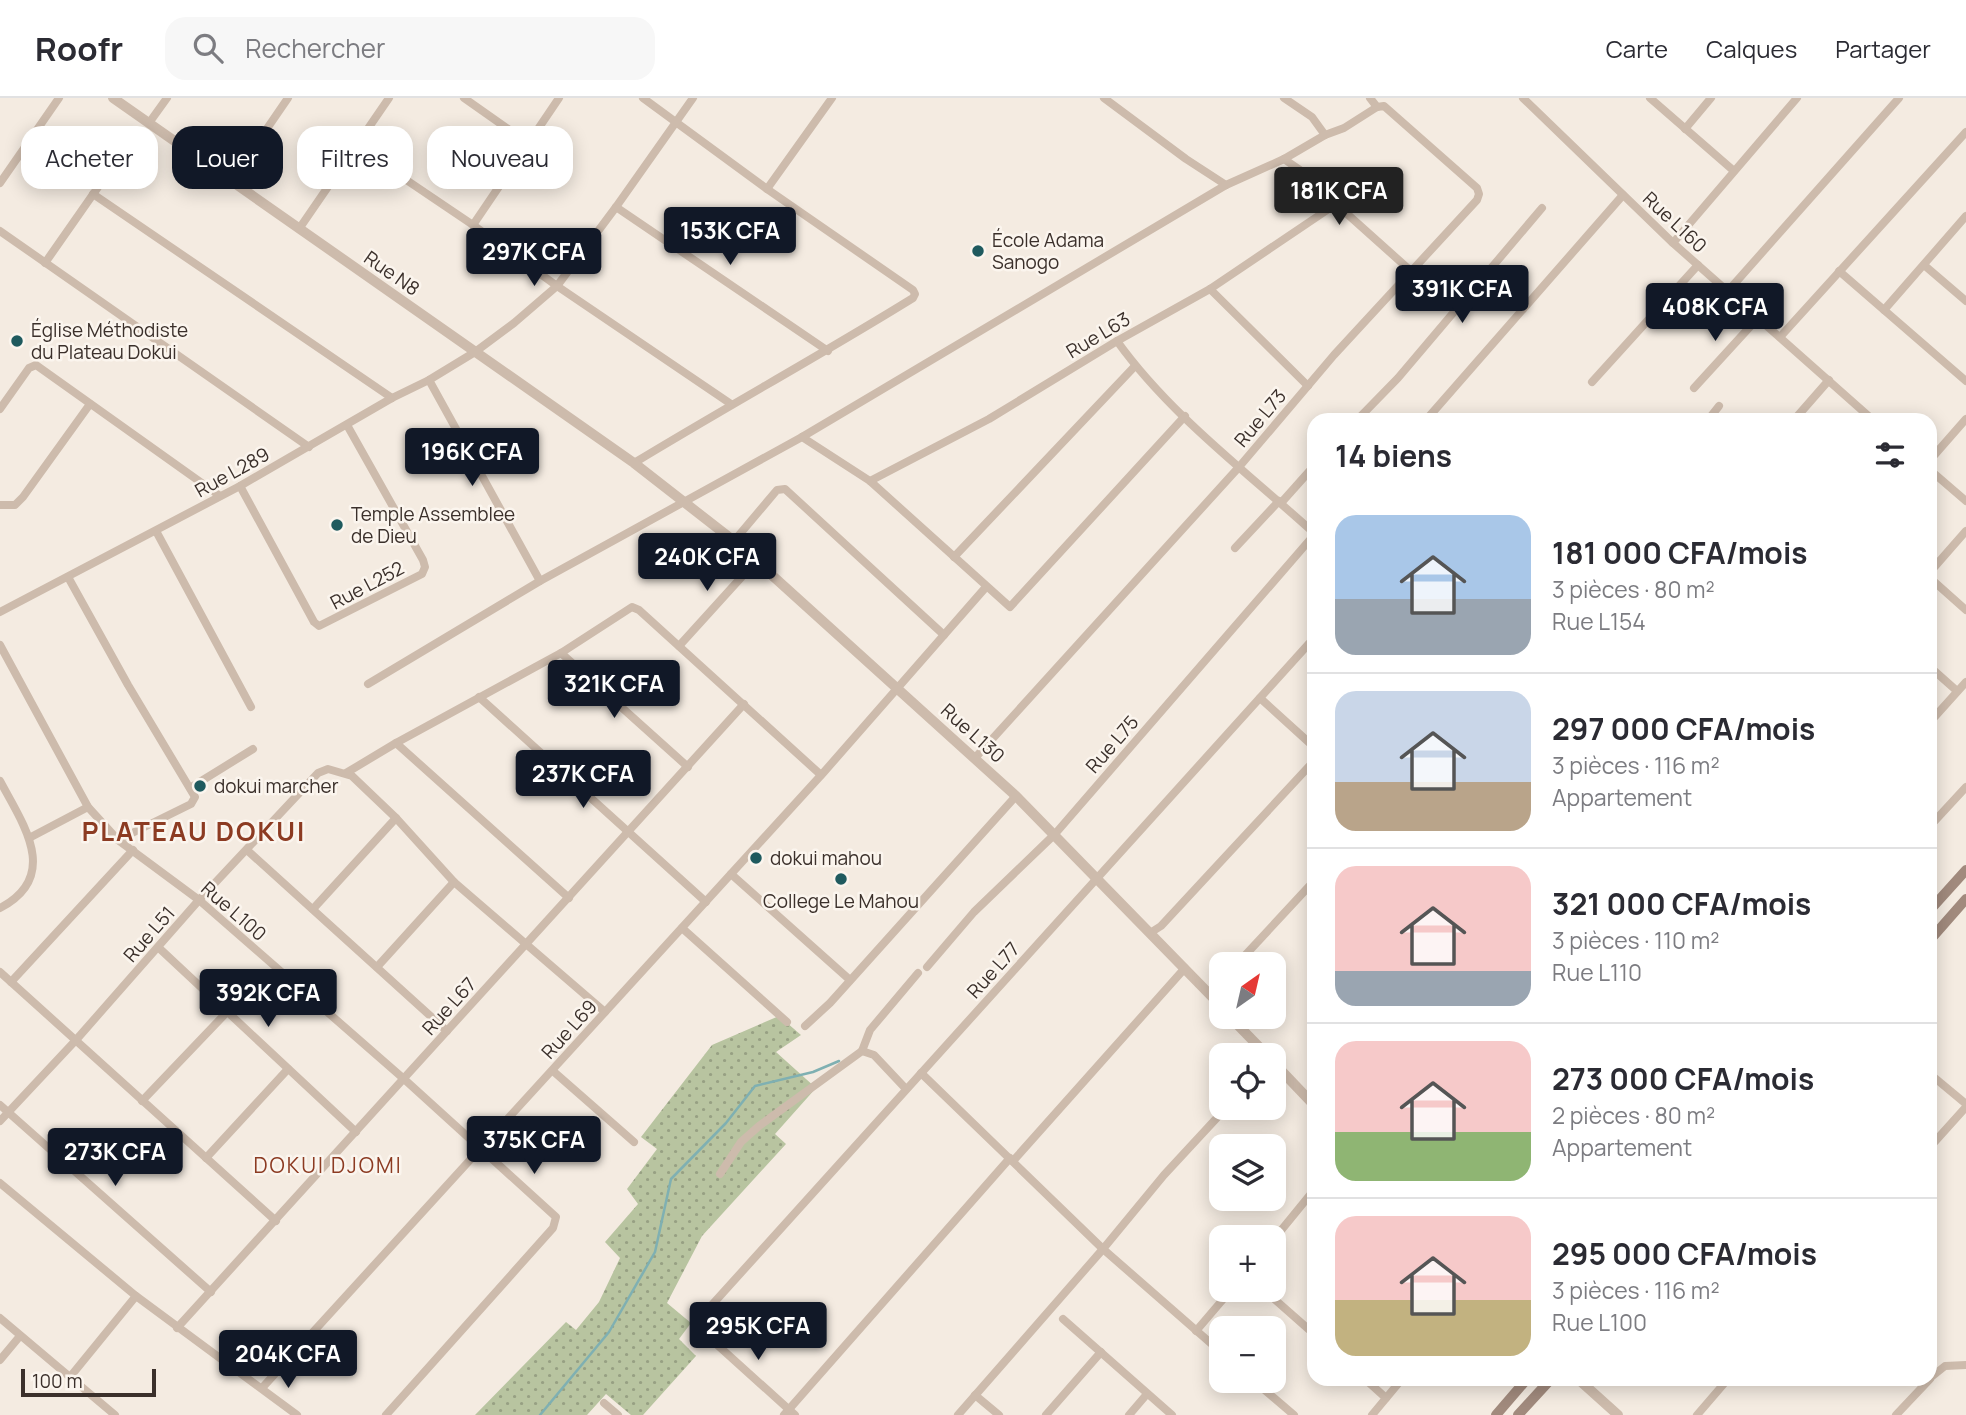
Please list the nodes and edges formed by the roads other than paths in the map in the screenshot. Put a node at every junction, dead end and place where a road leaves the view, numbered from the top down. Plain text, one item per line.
1 (59, 98) edge
2 (113, 98) edge
3 (167, 98) edge
4 (288, 98) edge
5 (389, 98) edge
6 (464, 98) edge
7 (559, 98) edge
8 (643, 98) edge
9 (693, 98) edge
10 (832, 98) edge
11 (1104, 98) edge
12 (1284, 98) edge
13 (1370, 98) edge
14 (1523, 98) edge
15 (1650, 98) edge
16 (1711, 98) edge
17 (1797, 98) edge
18 (1899, 98) edge
19 (1380, 107) junction
20 (677, 121) junction
21 (149, 123) junction
22 (269, 126) edge
23 (369, 126) edge
24 (504, 126) edge
25 (540, 126) edge
26 (1685, 129) junction
27 (1966, 132) edge
28 (1325, 135) junction
29 (172, 139) edge
30 (1284, 159) junction
31 (1734, 171) junction
32 (0, 183) edge
33 (413, 185) edge
34 (1226, 185) junction
35 (97, 189) edge
36 (242, 189) edge
37 (326, 189) edge
38 (497, 189) edge
39 (766, 189) junction
40 (93, 194) junction
41 (1623, 195) junction
42 (1336, 204) junction
43 (616, 207) junction
44 (1542, 208) dead end
45 (1966, 216) edge
46 (473, 225) junction
47 (299, 229) junction
48 (0, 231) edge
49 (1673, 243) junction
50 (46, 263) junction
51 (1698, 265) junction
52 (1924, 265) junction
53 (1839, 271) junction
54 (1412, 272) junction
55 (557, 286) junction
56 (1210, 289) junction
57 (1728, 291) junction
58 (1966, 301) edge
59 (1884, 310) junction
60 (1758, 318) junction
61 (1780, 337) junction
62 (1117, 341) junction
63 (828, 351) junction
64 (475, 352) junction
65 (1135, 366) junction
66 (429, 380) junction
67 (1829, 380) junction
68 (1966, 381) edge
69 (1592, 382) dead end
70 (1308, 386) junction
71 (1694, 388) dead end
72 (392, 398) junction
73 (90, 404) junction
74 (732, 404) junction
75 (1719, 407) dead end
76 (0, 409) edge
77 (1364, 413) edge
78 (1432, 413) edge
79 (1714, 413) edge
80 (1800, 413) edge
81 (1865, 413) edge
82 (1185, 416) junction
83 (1966, 419) edge
84 (347, 425) junction
85 (802, 437) junction
86 (309, 447) junction
87 (1937, 452) edge
88 (634, 463) junction
89 (1239, 467) junction
90 (1307, 473) edge
91 (1937, 476) edge
92 (870, 481) junction
93 (240, 486) junction
94 (220, 496) junction
95 (685, 501) junction
96 (1966, 501) edge
97 (1280, 502) junction
98 (0, 505) edge
99 (1307, 527) edge
100 (156, 531) junction
101 (1966, 531) edge
102 (734, 541) junction
103 (1307, 542) edge
104 (1235, 548) dead end
105 (954, 558) junction
106 (757, 560) junction
107 (1937, 564) edge
108 (68, 578) junction
109 (540, 581) junction
110 (1937, 584) edge
111 (986, 587) junction
112 (1966, 610) edge
113 (0, 612) edge
114 (944, 635) junction
115 (0, 645) edge
116 (679, 646) junction
117 (1307, 646) edge
118 (561, 653) junction
119 (1937, 673) edge
120 (1966, 682) edge
121 (368, 684) dead end
122 (898, 689) junction
123 (1957, 691) junction
124 (479, 697) junction
125 (1260, 698) junction
126 (744, 704) junction
127 (251, 707) dead end
128 (1937, 713) edge
129 (1307, 741) edge
130 (396, 743) junction
131 (253, 749) dead end
132 (975, 758) junction
133 (688, 767) junction
134 (1307, 769) edge
135 (346, 773) junction
136 (821, 775) junction
137 (0, 781) edge
138 (1966, 787) edge
139 (190, 788) junction
140 (1016, 796) junction
141 (88, 807) junction
142 (396, 818) junction
143 (1937, 818) edge
144 (629, 831) junction
145 (1055, 834) junction
146 (31, 837) junction
147 (118, 840) junction
148 (133, 850) junction
149 (248, 850) junction
150 (1966, 870) edge
151 (731, 874) junction
152 (1098, 878) junction
153 (454, 882) junction
154 (1307, 889) edge
155 (569, 898) junction
156 (1966, 899) edge
157 (199, 900) junction
158 (706, 902) junction
159 (1937, 902) edge
160 (0, 908) edge
161 (313, 909) junction
162 (682, 929) junction
163 (1937, 932) edge
164 (1150, 933) junction
165 (527, 943) junction
166 (159, 948) junction
167 (1248, 952) edge
168 (377, 967) junction
169 (927, 967) dead end
170 (1185, 968) junction
171 (0, 972) edge
172 (918, 973) dead end
173 (850, 980) junction
174 (11, 982) junction
175 (1208, 993) edge
176 (227, 1012) junction
177 (605, 1012) junction
178 (787, 1022) dead end
179 (804, 1026) dead end
180 (1242, 1029) edge
181 (447, 1031) junction
182 (76, 1040) junction
183 (1255, 1043) edge
184 (862, 1051) junction
185 (288, 1069) junction
186 (552, 1071) junction
187 (921, 1073) junction
188 (1286, 1076) edge
189 (404, 1079) junction
190 (1937, 1080) edge
191 (906, 1089) junction
192 (1307, 1098) edge
193 (142, 1101) junction
194 (0, 1105) edge
195 (1966, 1106) edge
196 (8, 1112) junction
197 (1215, 1120) edge
198 (0, 1121) edge
199 (356, 1132) junction
200 (1937, 1139) edge
201 (634, 1142) dead end
202 (482, 1149) junction
203 (206, 1158) junction
204 (1011, 1159) junction
205 (720, 1174) dead end
206 (0, 1183) edge
207 (1307, 1199) edge
208 (276, 1221) junction
209 (1285, 1225) edge
210 (1103, 1249) junction
211 (211, 1292) junction
212 (136, 1296) junction
213 (1221, 1302) edge
214 (1278, 1302) edge
215 (0, 1318) edge
216 (1063, 1320) dead end
217 (177, 1328) junction
218 (1307, 1328) edge
219 (1196, 1331) junction
220 (19, 1336) junction
221 (1209, 1342) edge
222 (1101, 1352) junction
223 (0, 1360) edge
224 (1966, 1365) edge
225 (1937, 1372) edge
226 (71, 1377) junction
227 (1373, 1386) edge
228 (1396, 1386) edge
229 (1521, 1386) edge
230 (1544, 1386) edge
231 (1586, 1386) edge
232 (1722, 1386) edge
233 (1923, 1386) edge
234 (262, 1388) junction
235 (1268, 1393) edge
236 (1147, 1394) junction
237 (975, 1395) junction
238 (1386, 1398) junction
239 (604, 1403) dead end
240 (789, 1413) edge
241 (115, 1415) edge
242 (297, 1415) edge
243 (386, 1415) edge
244 (618, 1415) edge
245 (958, 1415) edge
246 (999, 1415) edge
247 (1046, 1415) edge
248 (1129, 1415) edge
249 (1172, 1415) edge
250 (1294, 1415) edge
251 (1372, 1415) edge
252 (1496, 1415) edge
253 (1518, 1415) edge
254 (1618, 1415) edge
255 (1697, 1415) edge
256 (1896, 1415) edge

1 - 32 street
2 - 21 street, Rue N8
3 - 21 street
4 - 22 street
5 - 23 street
6 - 24 street
7 - 25 street
8 - 20 street
9 - 20 street, Rue L289
10 - 39 street
11 - 34 street
12 - 28 street
13 - 19 street
14 - 41 street, Rue L160
15 - 26 street
16 - 26 street
17 - 31 street
18 - 57 street
19 - 28 street
19 - 54 street, Rue L73
20 - 39 street
20 - 43 street, Rue L289
21 - 29 street, Rue N8
26 - 31 street
27 - 53 street
28 - 30 street
30 - 34 street
30 - 42 street
31 - 49 street
33 - 46 street
34 - 85 street
35 - 40 street
36 - 47 street, Rue N8
37 - 47 street
38 - 46 street
39 - 63 street
40 - 50 street
40 - 72 street
41 - 49 street, Rue L160
41 - 78 street
42 - 54 street
42 - 56 street, Rue L63
43 - 55 street, Rue L289
43 - 63 street
44 - 77 street
45 - 52 street
46 - 55 street
47 - 64 street, Rue N8
48 - 50 street
49 - 51 street, Rue L160
50 - 86 street
51 - 57 street, Rue L160
51 - 69 street
52 - 58 street
52 - 59 street
53 - 59 street
53 - 61 street
54 - 70 street, Rue L73
55 - 64 street, Rue L289
55 - 74 street
56 - 62 street, Rue L63
56 - 70 street
57 - 60 street, Rue L160
59 - 68 street
60 - 61 street, Rue L160
60 - 71 street
61 - 67 street, Rue L160
62 - 65 street
62 - 92 street, Rue L63
63 - 74 street
64 - 66 street, Rue L289
64 - 88 street, Rue N8
65 - 82 street
65 - 105 street
66 - 72 street, Rue L289
66 - 109 street
67 - 80 street
67 - 81 street, Rue L160
70 - 89 street, Rue L73
72 - 84 street, Rue L289
73 - 76 street
73 - 94 street
73 - 98 street
74 - 88 street
75 - 79 street
82 - 89 street
82 - 111 street
83 - 87 street
84 - 86 street, Rue L289
84 - 93 street, Rue L252
85 - 92 street
85 - 95 street
86 - 93 street, Rue L289
88 - 95 street, Rue N8
89 - 97 street
89 - 132 street, Rue L73
90 - 97 street
91 - 96 street
92 - 105 street
93 - 94 street, Rue L289
94 - 100 street, Rue L289
95 - 102 street, Rue L130
95 - 109 street
97 - 99 street
97 - 104 street
100 - 108 street, Rue L289
100 - 127 street
101 - 107 street
102 - 106 street, Rue L130
102 - 114 street
103 - 145 street, Rue L75
105 - 111 street
106 - 116 street
106 - 122 street, Rue L130
108 - 113 street, Rue L289
108 - 139 street
109 - 121 street
110 - 112 street
111 - 114 street, Rue L69
114 - 122 street, Rue L69
115 - 141 street, Rue L100
116 - 118 street
116 - 126 street
117 - 125 street, Rue L77
118 - 124 street
118 - 133 street
119 - 123 street
120 - 123 street
122 - 132 street, Rue L130
122 - 136 street, Rue L69
123 - 128 street
124 - 130 street
124 - 144 street
125 - 129 street
125 - 152 street, Rue L77
126 - 133 street, Rue L67
126 - 136 street
130 - 135 street
130 - 155 street
131 - 139 street
132 - 140 street, Rue L130
133 - 144 street, Rue L67
134 - 164 street
135 - 142 street
135 - 149 street, Rue L51
136 - 151 street, Rue L69
137 - 146 street
138 - 143 street
139 - 147 street
140 - 145 street, Rue L130
140 - 173 street
141 - 146 street
141 - 147 street, Rue L100
142 - 153 street
142 - 161 street
144 - 155 street, Rue L67
144 - 158 street
145 - 152 street, Rue L130
145 - 169 street, Rue L75
146 - 160 street
147 - 148 street, Rue L100
148 - 157 street, Rue L100
148 - 174 street
149 - 157 street, Rue L51
149 - 161 street
150 - 159 main road
151 - 158 street, Rue L69
151 - 173 street
152 - 164 street, Rue L130
152 - 187 street, Rue L77
153 - 165 street
153 - 168 street
154 - 167 street
155 - 165 street, Rue L67
156 - 163 main road
157 - 166 street, Rue L51
157 - 189 street, Rue L100
158 - 162 street, Rue L69
161 - 168 street
162 - 177 street, Rue L69
162 - 178 street
164 - 170 street, Rue L130
165 - 177 street
165 - 181 street, Rue L67
166 - 176 street
166 - 182 street, Rue L51
168 - 181 street
170 - 175 street, Rue L130
170 - 204 street
171 - 174 street
172 - 184 street
173 - 179 street
174 - 182 street
176 - 185 street
176 - 193 street
177 - 186 street, Rue L69
180 - 183 street
181 - 189 street, Rue L67
182 - 193 street
182 - 196 street, Rue L51
184 - 191 street
184 - 205 street
185 - 199 street
185 - 203 street
186 - 201 street
186 - 202 street, Rue L69
187 - 191 street, Rue L77
187 - 204 street
188 - 192 street
189 - 199 street, Rue L67
189 - 202 street, Rue L100
190 - 195 street
191 - 240 street, Rue L77
193 - 203 street
194 - 196 street
195 - 200 street
196 - 198 street, Rue L51
196 - 211 street
197 - 210 street
199 - 208 street, Rue L67
202 - 234 street, Rue L69
202 - 243 street, Rue L100
203 - 208 street
204 - 210 street
204 - 240 street
206 - 212 street
207 - 209 street
208 - 211 street, Rue L67
210 - 219 street
210 - 237 street
211 - 217 street, Rue L67
212 - 217 street
212 - 226 street
213 - 219 street
214 - 218 street
215 - 220 street
216 - 222 street
217 - 234 street
219 - 221 street
220 - 223 street
220 - 226 street
222 - 236 street
222 - 247 street
224 - 225 street
226 - 241 street
227 - 238 street
228 - 238 street
229 - 252 main road
230 - 253 main road
231 - 254 street
232 - 255 street
233 - 256 street
234 - 242 street
235 - 250 street
236 - 248 street
236 - 249 street
237 - 245 street
237 - 246 street
238 - 251 street
239 - 244 street

